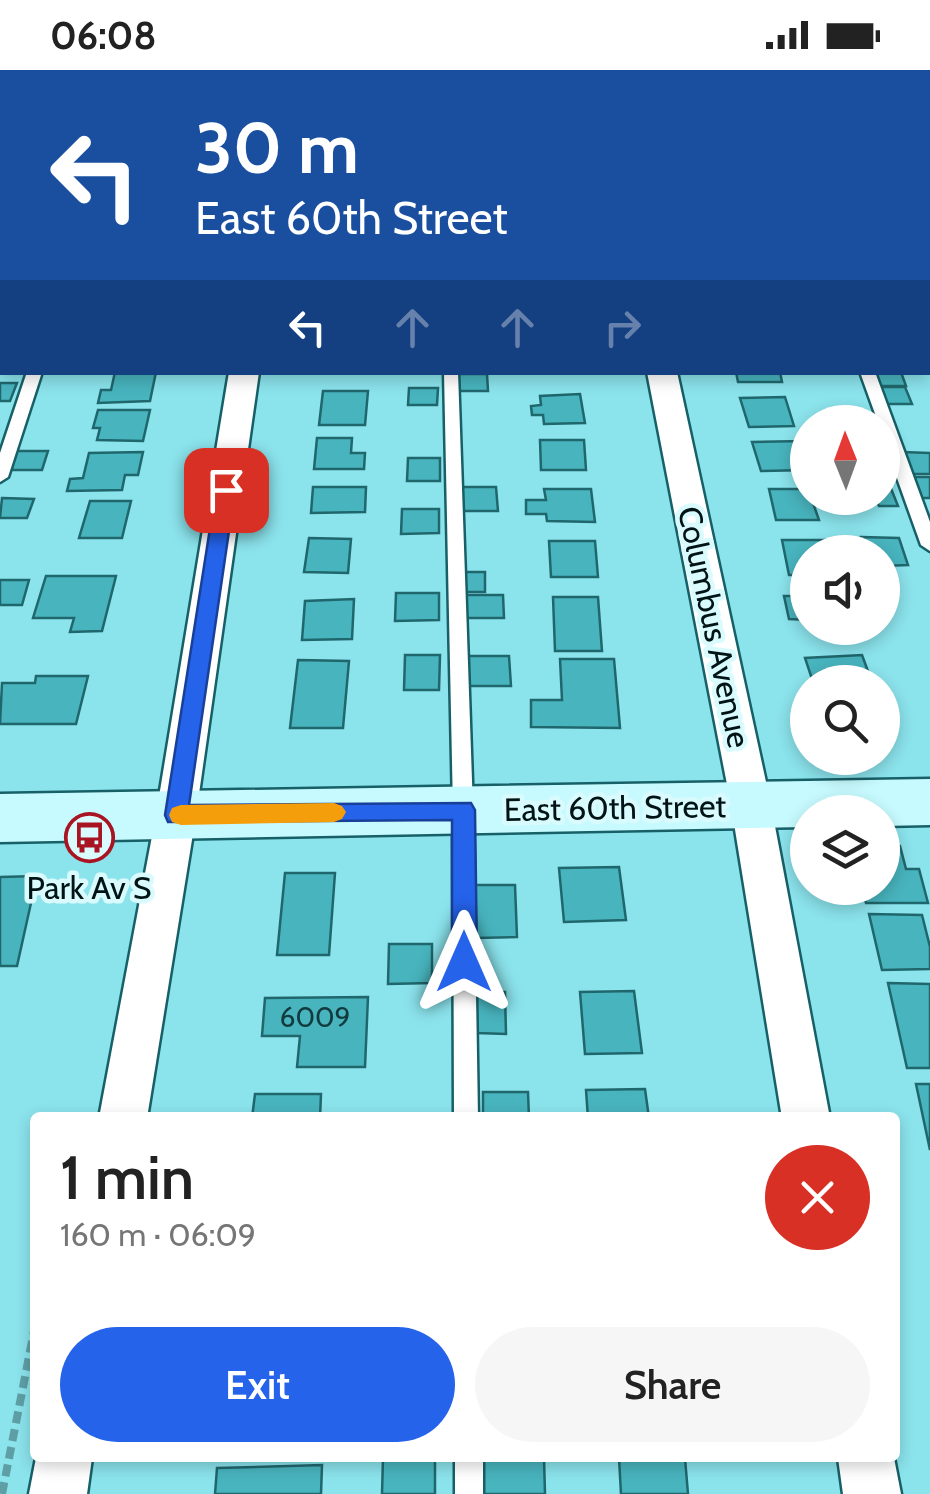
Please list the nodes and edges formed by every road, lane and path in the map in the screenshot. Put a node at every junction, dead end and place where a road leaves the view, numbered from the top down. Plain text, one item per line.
1 (34, 375) edge
2 (244, 375) edge
3 (451, 375) edge
4 (663, 375) edge
5 (867, 375) edge
6 (0, 478) edge
7 (930, 545) edge
8 (930, 802) edge
9 (751, 805) junction
10 (463, 810) junction
11 (176, 815) junction
12 (0, 818) edge
13 (124, 1112) edge
14 (466, 1112) edge
15 (805, 1112) edge
16 (30, 1351) edge
17 (63, 1462) edge
18 (469, 1462) edge
19 (867, 1462) edge
20 (2, 1494) edge
21 (58, 1494) edge
22 (469, 1494) edge
23 (872, 1494) edge

1 - 6 lane
2 - 11 street
3 - 10 lane
4 - 9 street, Columbus Avenue
5 - 7 lane
8 - 9 street, East 60th Street
9 - 10 street, East 60th Street
9 - 15 street, Columbus Avenue
10 - 11 street, East 60th Street
10 - 14 lane
11 - 12 street, East 60th Street
11 - 13 street
16 - 20 path
17 - 21 street
18 - 22 lane
19 - 23 street

